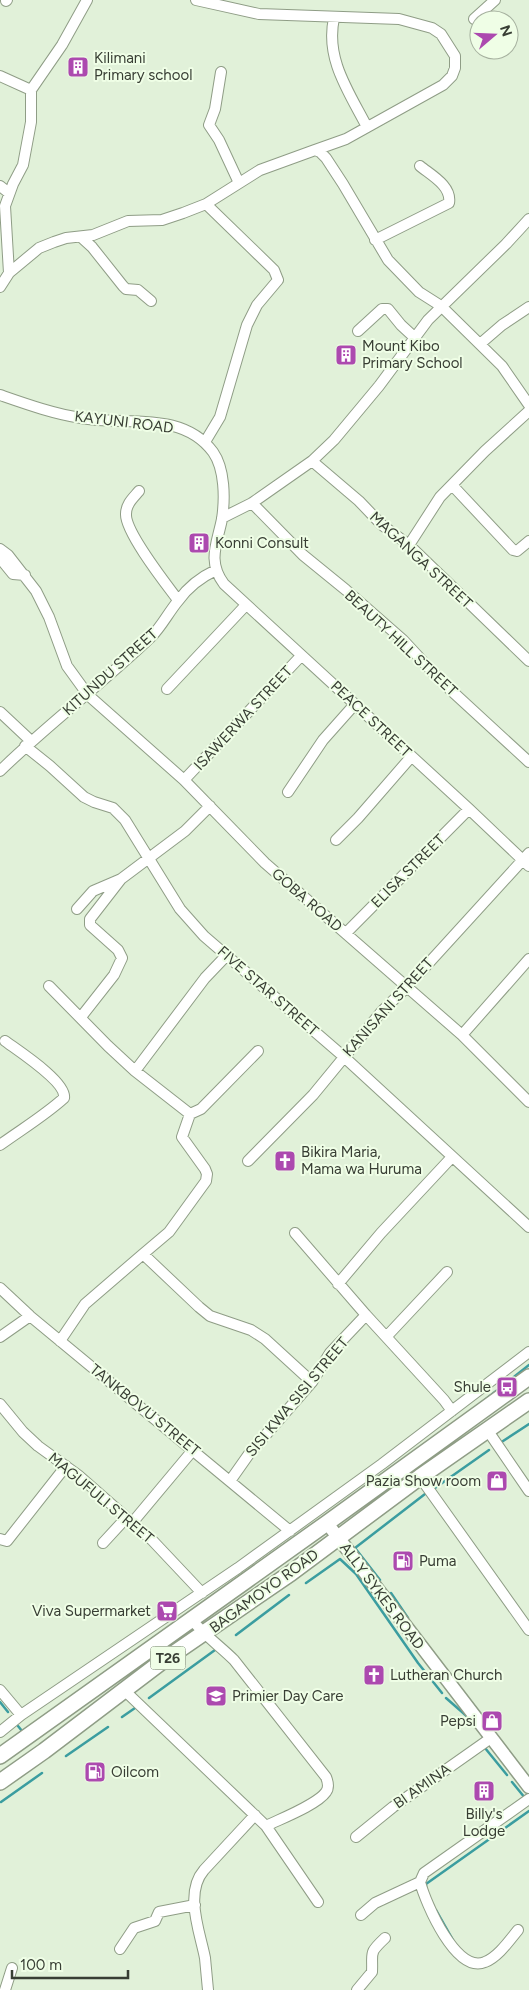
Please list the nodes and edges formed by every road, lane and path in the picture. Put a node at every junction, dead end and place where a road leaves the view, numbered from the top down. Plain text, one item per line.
1 (87, 0) edge
2 (196, 0) edge
3 (495, 0) edge
4 (484, 10) edge
5 (334, 18) junction
6 (221, 72) dead end
7 (0, 76) edge
8 (30, 90) junction
9 (366, 127) junction
10 (315, 150) junction
11 (420, 166) dead end
12 (239, 184) junction
13 (0, 186) edge
14 (9, 193) junction
15 (206, 204) junction
16 (529, 219) edge
17 (3, 229) edge
18 (81, 237) junction
19 (375, 240) junction
20 (9, 273) junction
21 (0, 287) edge
22 (151, 302) dead end
23 (441, 306) junction
24 (529, 307) edge
25 (358, 331) dead end
26 (414, 337) junction
27 (480, 344) junction
28 (0, 395) edge
29 (529, 406) edge
30 (529, 411) edge
31 (205, 442) junction
32 (312, 461) junction
33 (452, 485) junction
34 (139, 491) dead end
35 (252, 503) junction
36 (222, 518) junction
37 (529, 541) edge
38 (409, 545) junction
39 (0, 549) edge
40 (0, 558) edge
41 (216, 570) junction
42 (25, 575) junction
43 (178, 600) junction
44 (246, 605) junction
45 (302, 656) junction
46 (529, 661) edge
47 (167, 689) dead end
48 (88, 695) junction
49 (355, 704) junction
50 (0, 712) edge
51 (28, 744) junction
52 (411, 756) junction
53 (529, 762) edge
54 (0, 772) edge
55 (184, 780) junction
56 (288, 792) dead end
57 (210, 806) junction
58 (469, 808) junction
59 (336, 840) dead end
60 (150, 858) junction
61 (527, 860) edge
62 (121, 879) junction
63 (77, 909) dead end
64 (346, 933) junction
65 (226, 956) junction
66 (529, 959) edge
67 (49, 986) dead end
68 (406, 988) junction
69 (81, 1017) junction
70 (462, 1035) junction
71 (5, 1041) dead end
72 (258, 1051) dead end
73 (344, 1056) junction
74 (135, 1071) junction
75 (529, 1102) edge
76 (190, 1114) junction
77 (0, 1145) edge
78 (452, 1157) junction
79 (248, 1161) dead end
80 (529, 1227) edge
81 (295, 1234) dead end
82 (143, 1254) junction
83 (447, 1272) dead end
84 (338, 1284) junction
85 (0, 1288) edge
86 (366, 1315) junction
87 (30, 1316) junction
88 (387, 1336) junction
89 (0, 1337) edge
90 (60, 1341) junction
91 (529, 1352) edge
92 (529, 1376) edge
93 (312, 1382) junction
94 (529, 1401) edge
95 (0, 1404) edge
96 (452, 1411) junction
97 (488, 1431) junction
98 (193, 1450) junction
99 (66, 1466) junction
100 (420, 1477) junction
101 (230, 1480) junction
102 (529, 1492) edge
103 (129, 1521) junction
104 (327, 1524) junction
105 (290, 1531) junction
106 (338, 1538) junction
107 (0, 1539) edge
108 (103, 1543) dead end
109 (272, 1553) junction
110 (202, 1593) junction
111 (192, 1620) junction
112 (529, 1630) edge
113 (204, 1634) junction
114 (0, 1690) edge
115 (124, 1690) junction
116 (21, 1715) junction
117 (0, 1732) edge
118 (490, 1738) junction
119 (0, 1756) edge
120 (0, 1782) edge
121 (529, 1787) edge
122 (529, 1799) edge
123 (255, 1815) junction
124 (266, 1826) junction
125 (356, 1836) dead end
126 (420, 1882) junction
127 (318, 1902) dead end
128 (195, 1905) junction
129 (361, 1915) dead end
130 (518, 1930) dead end
131 (385, 1938) dead end
132 (120, 1949) dead end
133 (12, 1968) dead end
134 (5, 1990) edge
135 (208, 1990) edge
136 (357, 1990) edge

1 - 8 street
2 - 5 street
3 - 4 street
5 - 9 street
5 - 9 street
6 - 12 street
7 - 8 street
8 - 14 street
9 - 10 street
10 - 12 street
10 - 19 street
11 - 19 street
12 - 15 street
13 - 14 street
14 - 17 street
15 - 18 street
15 - 31 street
16 - 23 street
17 - 20 street
18 - 20 street
18 - 22 street
19 - 23 street
20 - 21 street
23 - 26 street
23 - 27 street
24 - 27 street
25 - 26 street
26 - 32 street
27 - 29 street
28 - 31 street, KAYUNI ROAD
30 - 33 street
31 - 36 street, KAYUNI ROAD
32 - 35 street
32 - 38 street, MAGANGA STREET
33 - 37 street
33 - 38 street
34 - 43 street
35 - 36 street
35 - 53 street, BEAUTY HILL STREET
36 - 41 street, KAYUNI ROAD
38 - 46 street, MAGANGA STREET
39 - 42 street, GOBA ROAD
40 - 42 street
41 - 43 street, KITUNDU STREET
41 - 44 street, PEACE STREET
42 - 48 street, GOBA ROAD
43 - 48 street, KITUNDU STREET
44 - 45 street, PEACE STREET
44 - 47 street
45 - 49 street, PEACE STREET
45 - 55 street, ISAWERWA STREET
48 - 51 street, KITUNDU STREET
48 - 55 street, GOBA ROAD
49 - 52 street, PEACE STREET
49 - 56 street
50 - 51 street, FIVE STAR STREET
51 - 54 street, KITUNDU STREET
51 - 60 street, FIVE STAR STREET
52 - 58 street, PEACE STREET
52 - 59 street
55 - 57 street, GOBA ROAD
57 - 60 street
57 - 64 street, GOBA ROAD
58 - 61 street, PEACE STREET
58 - 64 street, ELISA STREET
60 - 62 street
60 - 65 street, FIVE STAR STREET
61 - 68 street, KANISANI STREET
62 - 63 street
62 - 69 street
64 - 68 street, GOBA ROAD
65 - 73 street, FIVE STAR STREET
65 - 74 street
66 - 70 street
67 - 69 street
68 - 70 street, GOBA ROAD
68 - 73 street, KANISANI STREET
69 - 74 street
70 - 75 street, GOBA ROAD
71 - 77 street
72 - 76 street
73 - 78 street, FIVE STAR STREET
73 - 79 street, KANISANI STREET
74 - 76 street
76 - 82 street
78 - 80 street, FIVE STAR STREET
78 - 84 street
81 - 84 street
82 - 90 street
82 - 93 street
83 - 88 street
84 - 86 street
85 - 87 street, TANKBOVU STREET
86 - 88 street
86 - 93 street, SISI KWA SISI STREET
87 - 89 street
87 - 90 street, TANKBOVU STREET
88 - 96 street
90 - 98 street, TANKBOVU STREET
91 - 96 street
92 - 104 highway, BAGAMOYO ROAD / T26
93 - 101 street, SISI KWA SISI STREET
94 - 97 highway, BAGAMOYO ROAD / T26
95 - 99 street, MAGUFULI STREET
96 - 105 street
97 - 100 highway, BAGAMOYO ROAD / T26
97 - 102 street
98 - 101 street, TANKBOVU STREET
98 - 103 street
99 - 103 street, MAGUFULI STREET
99 - 107 street
100 - 106 highway, BAGAMOYO ROAD / T26
100 - 112 street
101 - 105 street, TANKBOVU STREET
103 - 108 street
103 - 110 street, MAGUFULI STREET
104 - 106 main road, ALLY SYKES ROAD
104 - 109 highway, BAGAMOYO ROAD / T26
105 - 109 street
106 - 113 highway, BAGAMOYO ROAD / T26
106 - 118 main road, ALLY SYKES ROAD
109 - 110 street
109 - 111 highway, BAGAMOYO ROAD / T26
110 - 116 street
111 - 113 street
111 - 119 highway, BAGAMOYO ROAD / T26
113 - 115 highway, BAGAMOYO ROAD / T26
113 - 124 street
114 - 116 street
115 - 120 highway, BAGAMOYO ROAD / T26
115 - 123 street
116 - 117 street
118 - 121 main road, ALLY SYKES ROAD
118 - 125 street, BI AMINA
122 - 126 street
123 - 124 street
123 - 128 street
124 - 127 street
126 - 129 street
126 - 130 street
128 - 132 street
128 - 135 street
131 - 136 street
133 - 134 street

